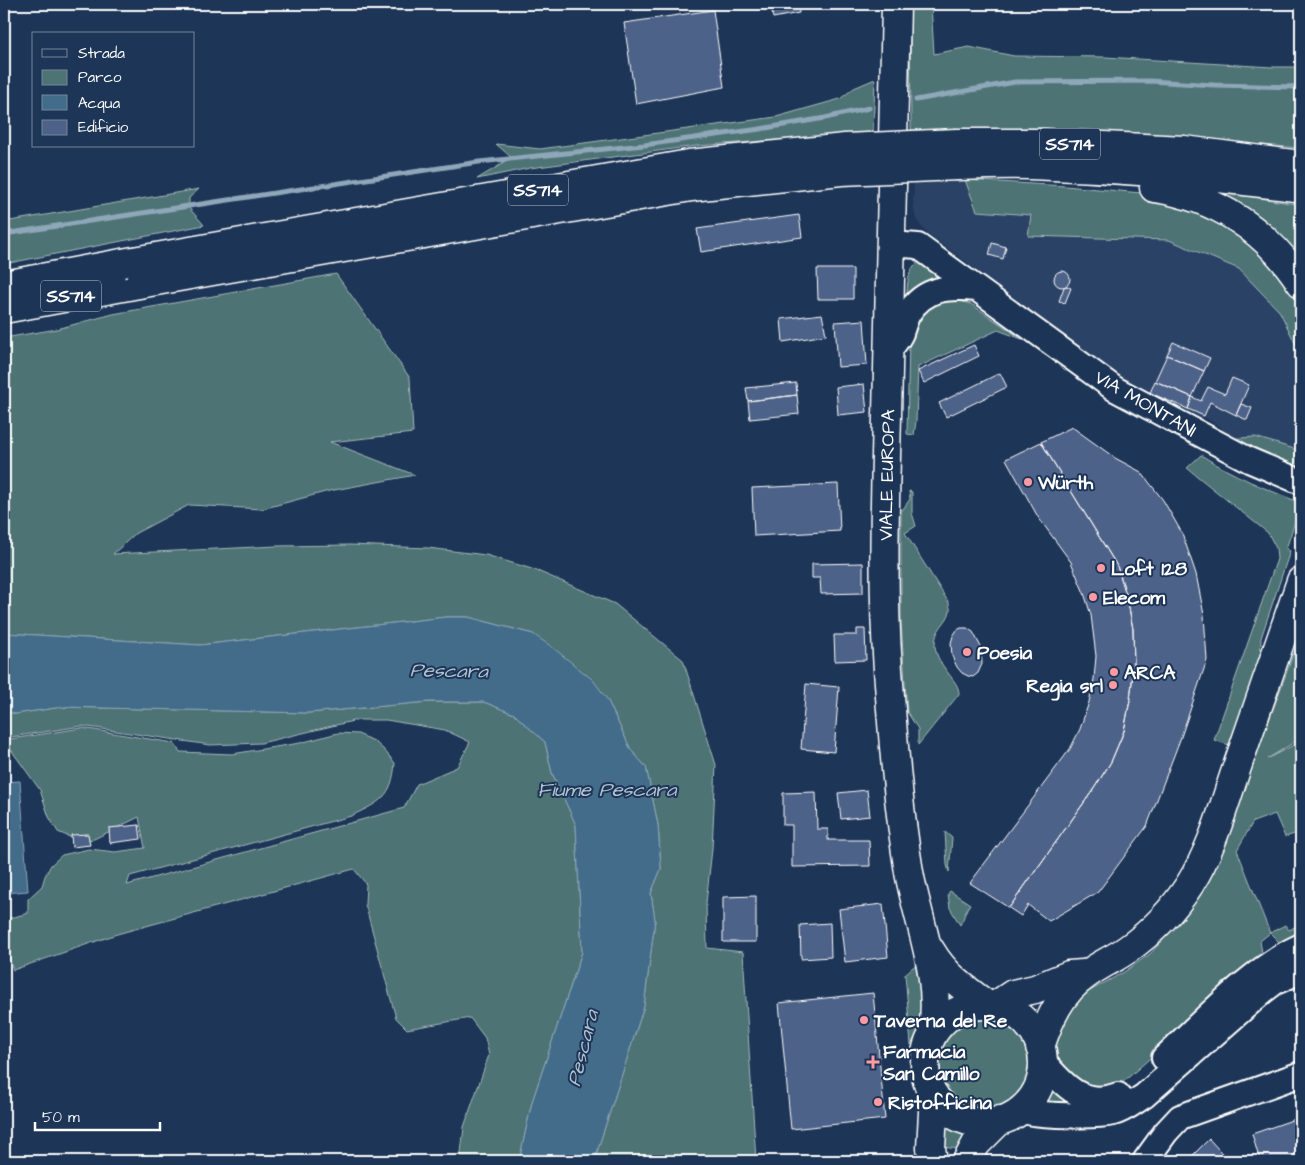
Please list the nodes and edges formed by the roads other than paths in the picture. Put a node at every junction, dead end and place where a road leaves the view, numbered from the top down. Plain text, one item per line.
1 (896, 4) edge
2 (957, 154) junction
3 (1301, 165) edge
4 (1102, 169) junction
5 (1301, 188) edge
6 (891, 244) junction
7 (1301, 283) edge
8 (4, 285) edge
9 (977, 289) junction
10 (4, 309) edge
11 (888, 352) junction
12 (1297, 480) edge
13 (1301, 581) edge
14 (927, 944) junction
15 (1301, 946) edge
16 (1301, 970) edge
17 (1087, 974) junction
18 (991, 1005) junction
19 (932, 1035) junction
20 (1042, 1054) junction
21 (1301, 1074) edge
22 (934, 1095) junction
23 (1010, 1115) junction
24 (933, 1161) edge
25 (967, 1161) edge
26 (1144, 1161) edge

1 - 6 main road, VIALE EUROPA
2 - 3 main road, SS714
2 - 4 main road, SS714
2 - 8 main road, SS714, bridge
2 - 10 main road, SS714, bridge
4 - 5 main road, SS714
4 - 7 main road
6 - 9 street, VIA MONTANI
6 - 11 main road, VIALE EUROPA
9 - 11 street
9 - 12 street, VIA MONTANI
11 - 14 main road, VIALE EUROPA
13 - 17 main road
14 - 18 main road, VIALE EUROPA
14 - 19 main road, VIALE EUROPA
15 - 20 street
16 - 23 street
17 - 18 main road
17 - 20 main road
18 - 19 main road
18 - 20 main road
19 - 22 main road
20 - 23 main road
21 - 26 street
22 - 23 main road
22 - 24 main road
23 - 25 main road

